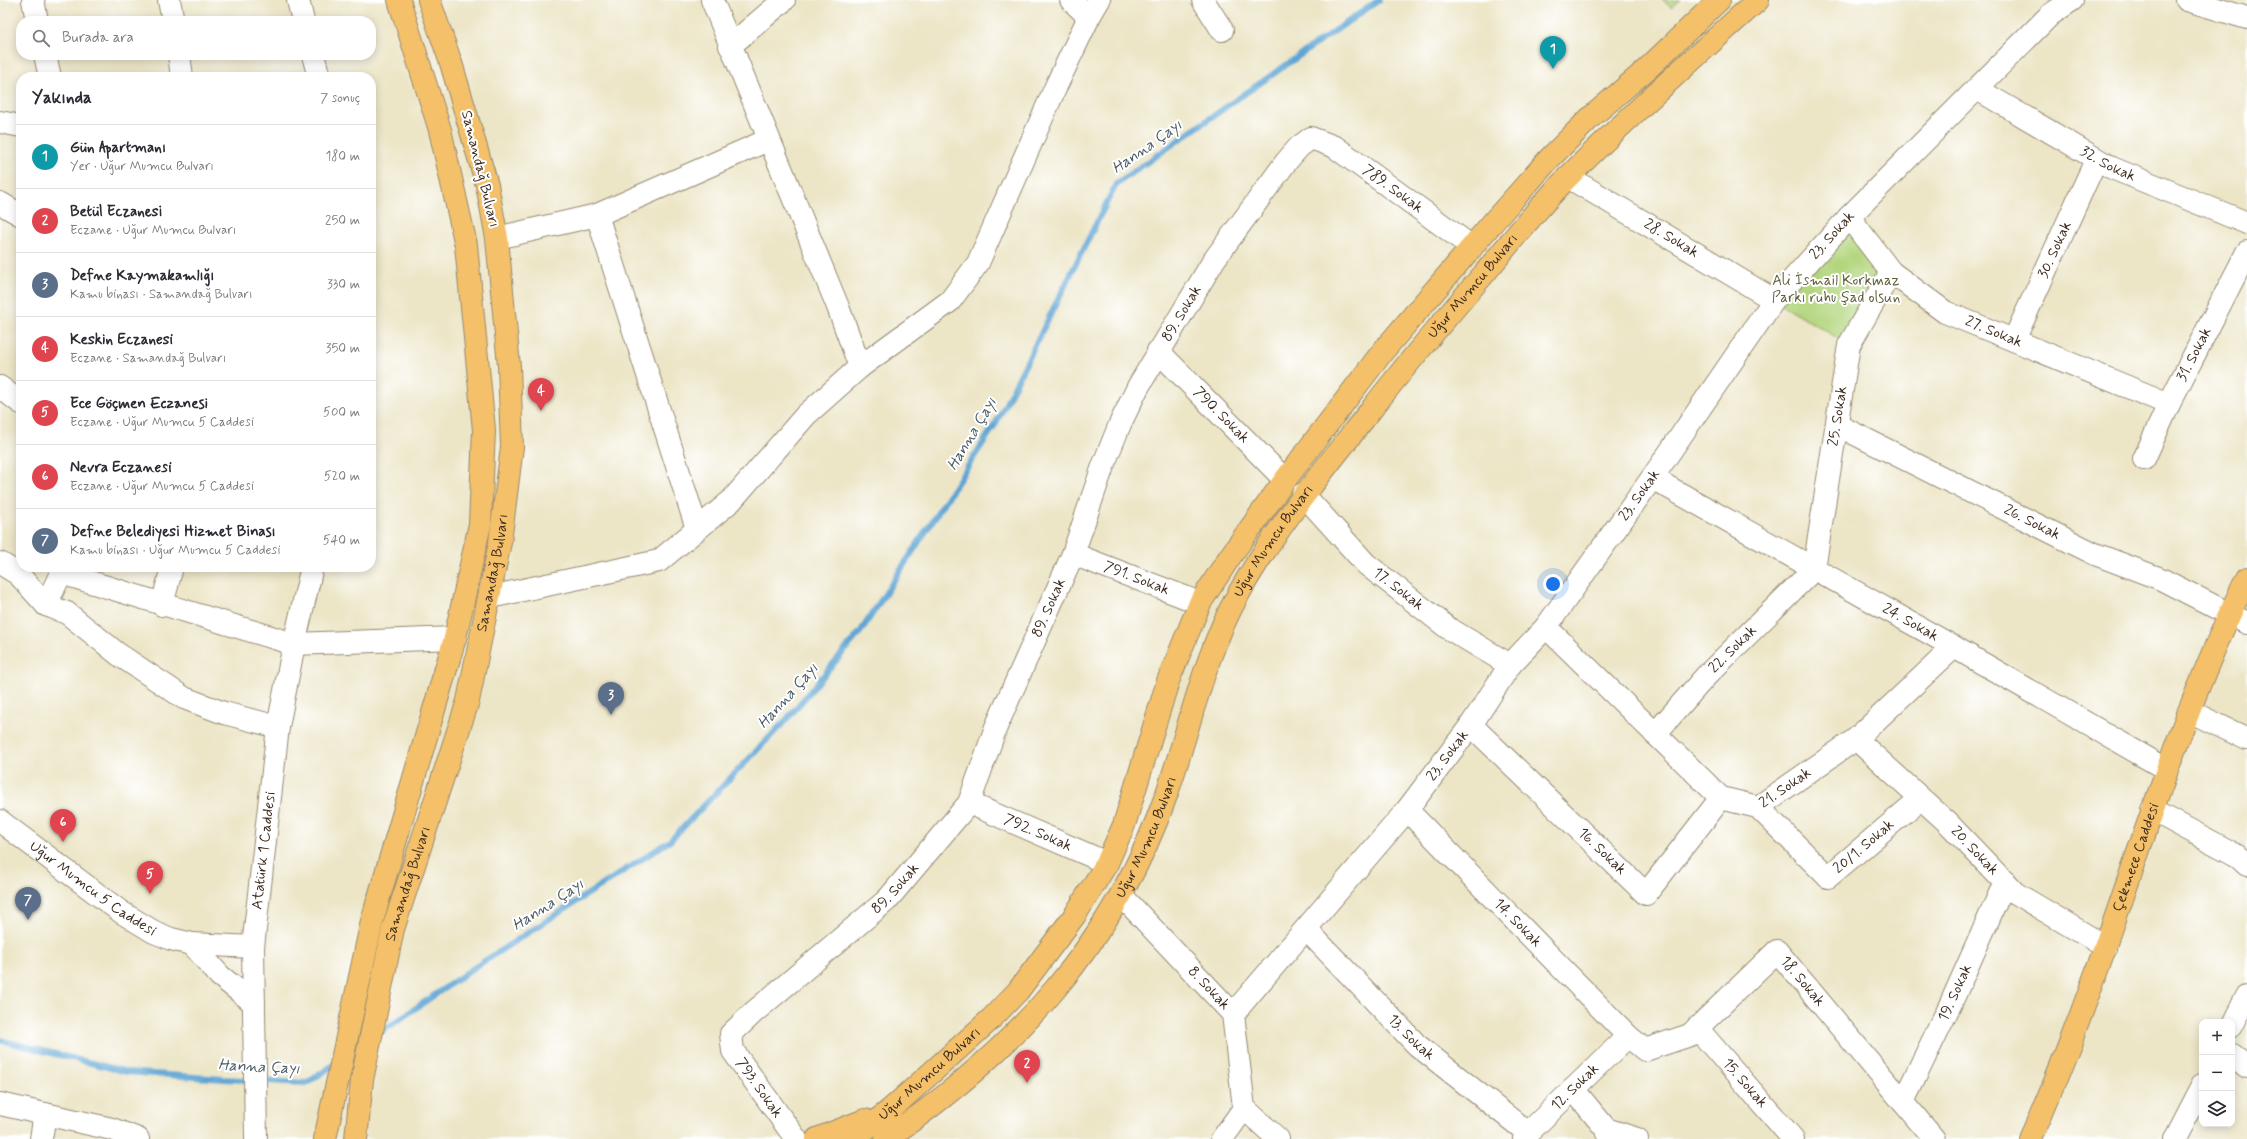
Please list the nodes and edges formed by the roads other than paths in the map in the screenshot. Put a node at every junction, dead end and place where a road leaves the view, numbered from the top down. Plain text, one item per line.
1 (32, 0) edge
2 (170, 0) edge
3 (298, 0) edge
4 (399, 0) edge
5 (429, 0) edge
6 (712, 0) edge
7 (784, 0) edge
8 (1071, 0) edge
9 (1204, 0) edge
10 (1719, 0) edge
11 (1758, 0) edge
12 (2072, 0) edge
13 (2187, 0) edge
14 (2231, 6) edge
15 (1094, 9) edge
16 (36, 16) edge
17 (172, 16) edge
18 (303, 16) edge
19 (2247, 18) edge
20 (1222, 30) dead end
21 (730, 46) junction
22 (46, 60) edge
23 (180, 60) edge
24 (314, 60) edge
25 (49, 72) edge
26 (181, 72) edge
27 (318, 72) edge
28 (1977, 88) junction
29 (1311, 138) joint
30 (768, 140) junction
31 (2096, 160) junction
32 (1568, 177) junction
33 (0, 203) edge
34 (16, 211) edge
35 (597, 215) junction
36 (1849, 218) junction
37 (2247, 223) edge
38 (497, 238) junction
39 (1472, 247) junction
40 (2247, 252) edge
41 (1891, 272) junction
42 (1774, 300) junction
43 (2014, 340) junction
44 (1158, 351) junction
45 (860, 367) junction
46 (0, 387) edge
47 (16, 399) edge
48 (2169, 404) junction
49 (1837, 425) junction
50 (2144, 459) dead end
51 (1652, 478) junction
52 (1285, 480) junction
53 (1303, 494) junction
54 (697, 529) junction
55 (1073, 554) junction
56 (0, 563) edge
57 (1814, 570) junction
58 (61, 572) edge
59 (68, 572) edge
60 (171, 572) edge
61 (311, 572) edge
62 (2247, 578) edge
63 (490, 597) junction
64 (1200, 603) junction
65 (162, 604) junction
66 (46, 605) junction
67 (2239, 618) edge
68 (1546, 627) junction
69 (455, 638) junction
70 (294, 644) junction
71 (1954, 647) junction
72 (1510, 665) junction
73 (2190, 711) junction
74 (1470, 725) junction
75 (278, 727) junction
76 (1655, 734) junction
77 (1856, 739) junction
78 (2247, 739) edge
79 (2166, 769) junction
80 (1721, 798) junction
81 (1920, 799) junction
82 (969, 803) junction
83 (1758, 807) junction
84 (1407, 810) junction
85 (2152, 810) junction
86 (0, 821) edge
87 (1107, 863) junction
88 (2247, 865) edge
89 (2005, 882) junction
90 (1121, 895) junction
91 (1306, 929) junction
92 (192, 944) junction
93 (253, 947) junction
94 (2106, 947) junction
95 (2247, 996) edge
96 (254, 1003) junction
97 (1233, 1014) junction
98 (2235, 1020) edge
99 (1697, 1028) junction
100 (731, 1034) joint
101 (1628, 1036) junction
102 (2235, 1057) edge
103 (2247, 1067) edge
104 (1573, 1089) junction
105 (2199, 1091) edge
106 (1903, 1102) junction
107 (0, 1104) edge
108 (1244, 1108) junction
109 (890, 1110) junction
110 (44, 1114) junction
111 (917, 1118) junction
112 (326, 1133) edge
113 (356, 1133) edge
114 (1608, 1134) edge
115 (1526, 1136) edge
116 (42, 1139) edge
117 (138, 1139) edge
118 (256, 1139) edge
119 (796, 1139) edge
120 (817, 1139) edge
121 (850, 1139) edge
122 (886, 1139) edge
123 (900, 1139) edge
124 (1222, 1139) edge
125 (1278, 1139) edge
126 (1637, 1139) edge
127 (1794, 1139) edge
128 (1934, 1139) edge
129 (2030, 1139) edge
130 (2174, 1139) edge

1 - 16 street
2 - 17 street
3 - 18 street
4 - 69 main road, Samandağ Bulvarı
5 - 38 main road, Samandağ Bulvarı
6 - 21 street
7 - 21 street
8 - 15 street
9 - 20 street
10 - 39 main road, Uğur Mumcu Bulvarı
11 - 32 main road, Uğur Mumcu Bulvarı
12 - 28 street, 23. Sokak
13 - 14 street
14 - 19 street
15 - 45 street
21 - 30 street
22 - 25 street
23 - 26 street
24 - 27 street
28 - 31 street, 32. Sokak
28 - 36 street, 23. Sokak
29 - 39 street, 789. Sokak
29 - 44 street, 89. Sokak
30 - 35 street
30 - 45 street
31 - 37 street, 32. Sokak
31 - 43 street, 30. Sokak
32 - 42 street, 28. Sokak
32 - 53 main road, Uğur Mumcu Bulvarı
33 - 34 street
35 - 38 street
35 - 54 street
36 - 41 street, 27. Sokak
36 - 42 street, 23. Sokak
38 - 63 main road, Samandağ Bulvarı
39 - 52 main road, Uğur Mumcu Bulvarı
40 - 48 street, 31. Sokak
41 - 43 street, 27. Sokak
41 - 49 street, 25. Sokak
42 - 51 street, 23. Sokak
43 - 48 street, 27. Sokak
44 - 52 street, 790. Sokak
44 - 55 street, 89. Sokak
45 - 54 street
46 - 47 street
48 - 50 street, 31. Sokak
49 - 57 street, 25. Sokak
49 - 67 street, 26. Sokak
51 - 57 street, 24. Sokak
51 - 68 street, 23. Sokak
52 - 53 main road
52 - 64 main road, Uğur Mumcu Bulvarı
53 - 72 street, 17. Sokak
53 - 90 main road, Uğur Mumcu Bulvarı
54 - 63 street
55 - 64 street, 791. Sokak
55 - 82 street, 89. Sokak
56 - 66 street
57 - 71 street, 24. Sokak
57 - 76 street, 22. Sokak
58 - 66 street
59 - 65 street
60 - 65 street
61 - 70 street, Atatürk 1 Caddesi
62 - 67 main road, Çekmece Caddesi
63 - 113 main road, Samandağ Bulvarı
64 - 87 main road, Uğur Mumcu Bulvarı
65 - 70 street
66 - 75 street
67 - 73 main road, Çekmece Caddesi
68 - 72 street, 23. Sokak
68 - 76 street
69 - 70 street
69 - 112 main road, Samandağ Bulvarı
70 - 75 street, Atatürk 1 Caddesi
71 - 77 street, 21. Sokak
71 - 79 street, 24. Sokak
72 - 74 street, 23. Sokak
73 - 78 street
73 - 79 main road, Çekmece Caddesi
74 - 80 street, 16. Sokak
74 - 84 street, 23. Sokak
75 - 93 street, Atatürk 1 Caddesi
76 - 80 street
77 - 81 street, 20. Sokak
77 - 83 street, 21. Sokak
79 - 85 main road, Çekmece Caddesi
80 - 83 street, 21. Sokak
81 - 83 street, 20/1. Sokak
81 - 89 street, 20. Sokak
82 - 87 street, 792. Sokak
82 - 100 street, 89. Sokak
84 - 91 street, 23. Sokak
84 - 101 street, 14. Sokak
85 - 88 street
85 - 94 main road, Çekmece Caddesi
86 - 92 street, Uğur Mumcu 5 Caddesi
87 - 109 main road, Uğur Mumcu Bulvarı
89 - 94 street, 20. Sokak
89 - 106 street, 19. Sokak
90 - 97 street, 8. Sokak
90 - 111 main road, Uğur Mumcu Bulvarı
91 - 97 street, 23. Sokak
91 - 115 street, 13. Sokak
92 - 93 street, Uğur Mumcu 5 Caddesi
92 - 96 street
93 - 96 street, Atatürk 1 Caddesi
94 - 129 main road, Çekmece Caddesi
95 - 98 street
96 - 118 street, Atatürk 1 Caddesi
97 - 108 street, 8. Sokak
99 - 101 street, 18. Sokak
99 - 106 street, 18. Sokak
99 - 127 street, 15. Sokak
100 - 119 street, 793. Sokak
101 - 104 street, 12. Sokak
102 - 103 street
104 - 114 street
104 - 115 street, 12. Sokak
105 - 130 street
106 - 128 street, 18. Sokak
107 - 110 street
108 - 124 street
108 - 125 street
109 - 120 main road
109 - 121 main road, Uğur Mumcu Bulvarı
110 - 116 street
110 - 117 street
111 - 122 main road, Uğur Mumcu Bulvarı
111 - 123 main road
114 - 126 street

